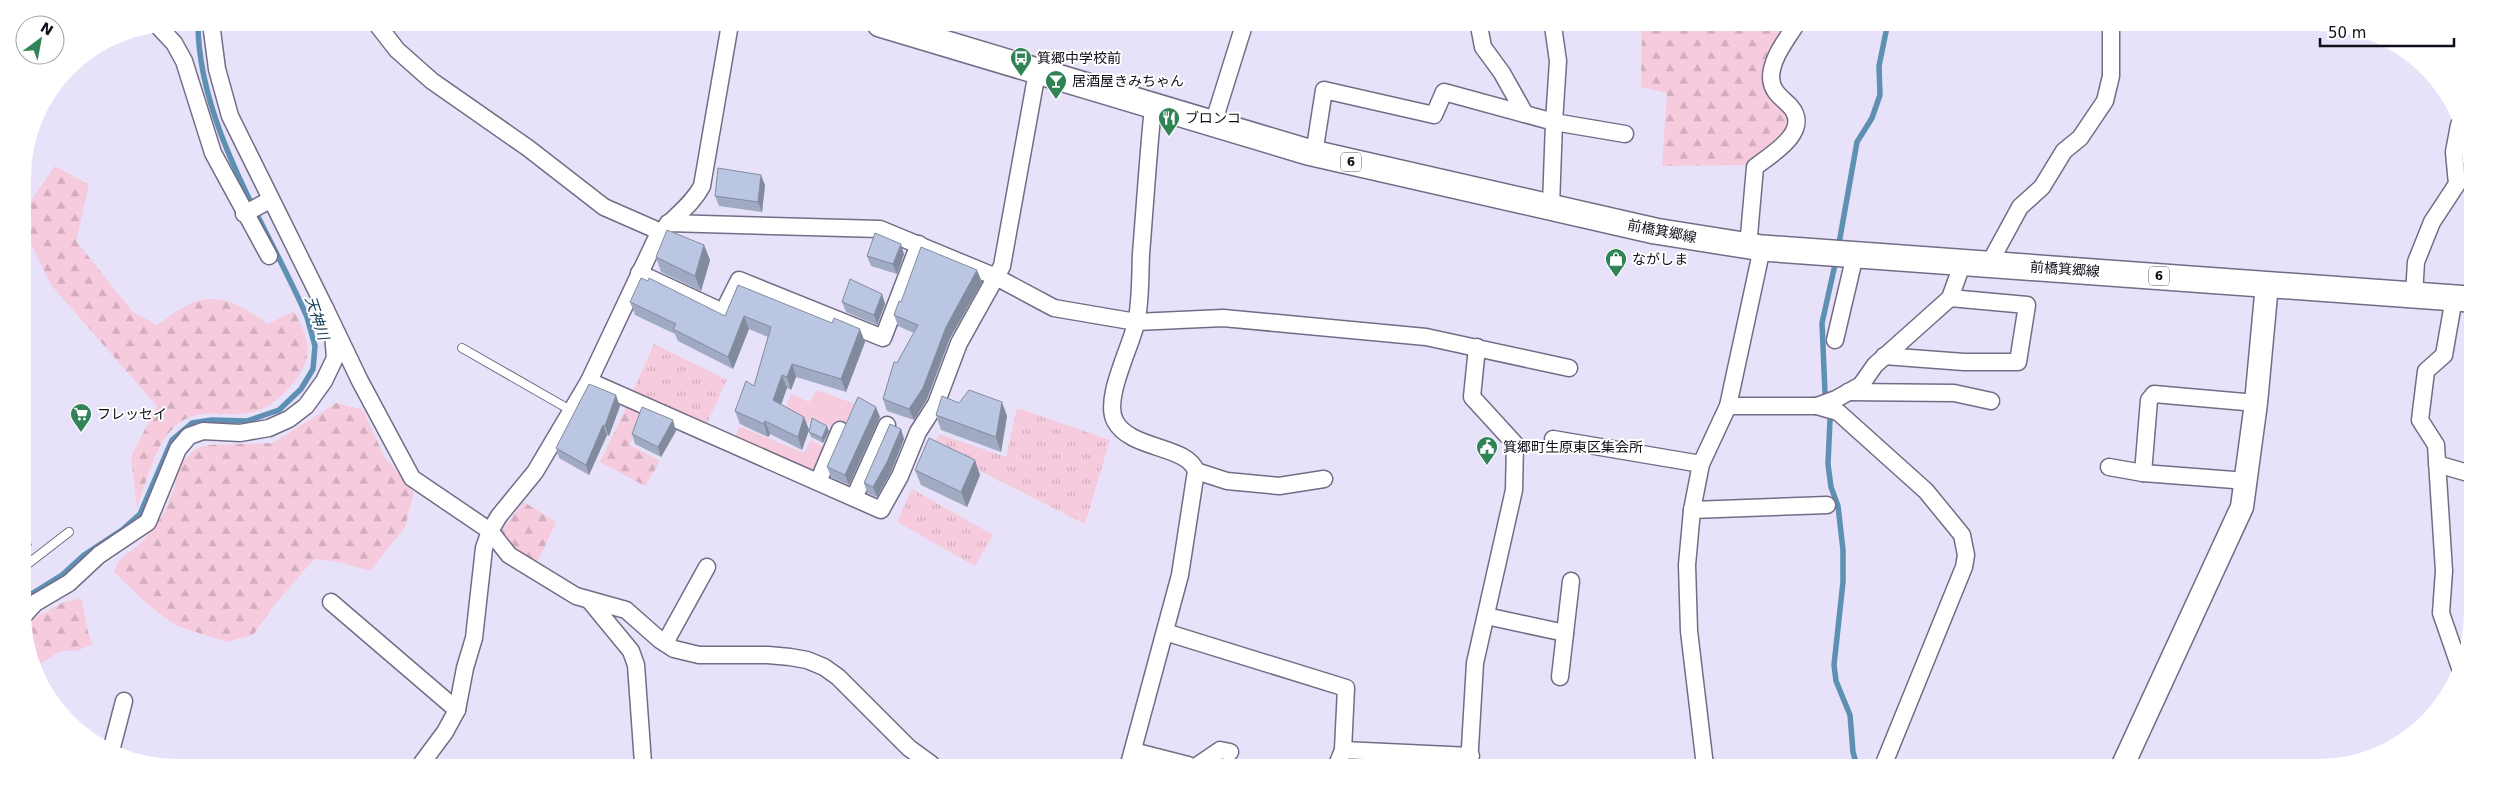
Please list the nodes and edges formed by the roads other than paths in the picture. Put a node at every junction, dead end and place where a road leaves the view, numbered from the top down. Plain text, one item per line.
1 (212, 31) edge
2 (382, 31) edge
3 (729, 31) edge
4 (903, 31) edge
5 (1242, 31) edge
6 (1480, 31) edge
7 (1554, 31) edge
8 (1792, 31) edge
9 (2111, 31) edge
10 (163, 32) edge
11 (1038, 72) junction
12 (1153, 107) junction
13 (1525, 114) junction
14 (1554, 122) junction
15 (1213, 124) junction
16 (1625, 134) dead end
17 (2457, 134) edge
18 (1314, 154) junction
19 (268, 201) junction
20 (1551, 206) junction
21 (247, 212) junction
22 (664, 228) junction
23 (919, 244) junction
24 (1755, 247) junction
25 (1845, 255) junction
26 (269, 256) dead end
27 (1963, 262) junction
28 (1989, 264) junction
29 (639, 273) junction
30 (996, 277) junction
31 (2267, 284) junction
32 (2414, 295) junction
33 (1950, 298) junction
34 (2461, 298) edge
35 (325, 308) junction
36 (1136, 322) junction
37 (1835, 340) dead end
38 (1477, 347) junction
39 (462, 348) dead end
40 (1884, 356) junction
41 (1569, 368) dead end
42 (589, 381) junction
43 (1848, 392) junction
44 (1991, 401) dead end
45 (2256, 403) junction
46 (1728, 406) junction
47 (1817, 406) junction
48 (572, 411) junction
49 (887, 425) edge
50 (840, 430) dead end
51 (1553, 439) dead end
52 (1700, 464) junction
53 (2437, 464) junction
54 (2109, 467) dead end
55 (1196, 471) junction
56 (2464, 472) edge
57 (2144, 473) junction
58 (1324, 480) dead end
59 (2247, 481) junction
60 (818, 482) junction
61 (854, 498) junction
62 (1827, 505) dead end
63 (1692, 510) junction
64 (69, 532) dead end
65 (490, 532) junction
66 (31, 561) edge
67 (706, 567) dead end
68 (1571, 581) dead end
69 (589, 600) junction
70 (331, 602) dead end
71 (31, 607) edge
72 (1486, 616) junction
73 (1164, 632) junction
74 (1565, 634) junction
75 (665, 643) junction
76 (2457, 658) edge
77 (1560, 677) dead end
78 (124, 700) dead end
79 (457, 710) junction
80 (112, 743) edge
81 (1230, 752) dead end
82 (1340, 757) edge
83 (1131, 758) edge
84 (1387, 758) edge
85 (1470, 758) edge
86 (1704, 758) edge
87 (1886, 758) edge
88 (2126, 758) edge
89 (425, 759) edge
90 (643, 759) edge
91 (924, 759) edge
92 (1208, 759) edge

1 - 19 street
2 - 22 street
3 - 22 street
4 - 11 main road, 前橋箕郷線 / 6
5 - 15 street
6 - 13 street
7 - 14 street
8 - 24 street
9 - 28 street
10 - 21 street
11 - 12 main road, 前橋箕郷線 / 6
11 - 30 street
12 - 15 main road, 前橋箕郷線 / 6
12 - 36 street
13 - 14 street
13 - 18 street
14 - 16 street
14 - 20 street
15 - 18 main road, 前橋箕郷線 / 6
17 - 32 street
18 - 20 main road, 前橋箕郷線 / 6
19 - 21 street
19 - 35 street
20 - 24 main road, 前橋箕郷線 / 6
21 - 26 street
22 - 23 street
22 - 29 street
23 - 29 street
23 - 30 street
24 - 25 main road, 前橋箕郷線 / 6
24 - 46 street
25 - 27 main road, 前橋箕郷線 / 6
25 - 37 street
27 - 28 main road, 前橋箕郷線 / 6
27 - 33 street
28 - 31 main road, 前橋箕郷線 / 6
29 - 42 street
30 - 36 street
30 - 61 street
31 - 32 main road, 前橋箕郷線 / 6
31 - 45 street
32 - 34 main road, 前橋箕郷線 / 6
33 - 40 street
33 - 40 street
34 - 53 street
35 - 65 street
35 - 71 street
36 - 38 street
36 - 55 street
38 - 41 street
38 - 72 street
39 - 48 lane
40 - 43 street
42 - 48 street
42 - 60 street
43 - 44 street
43 - 47 street
45 - 57 street
45 - 59 street
46 - 47 street
46 - 52 street
47 - 87 street
48 - 65 street
49 - 61 street
50 - 60 street
51 - 52 street
52 - 63 street
53 - 56 street
53 - 76 street
54 - 57 street
55 - 58 street
55 - 73 street
57 - 59 street
59 - 88 street
60 - 61 street
62 - 63 street
63 - 86 street
64 - 66 lane
65 - 69 street
65 - 79 street
67 - 75 street
68 - 74 street
69 - 75 street
69 - 90 street
70 - 79 street
72 - 74 street
72 - 85 street
73 - 82 street
73 - 83 street
74 - 77 street
75 - 91 street
78 - 80 street
79 - 89 street
81 - 92 street
82 - 84 street

